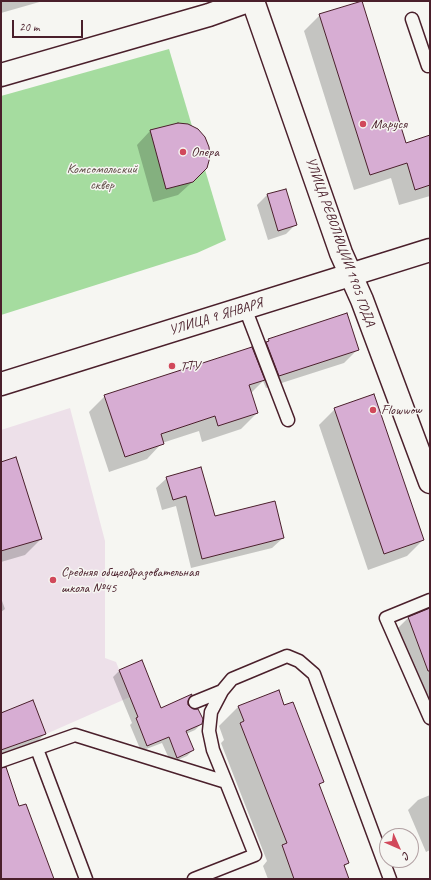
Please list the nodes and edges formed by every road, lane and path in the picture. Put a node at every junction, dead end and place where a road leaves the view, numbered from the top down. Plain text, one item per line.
1 (248, 1) edge
2 (253, 1) edge
3 (412, 19) dead end
4 (430, 66) edge
5 (1, 75) edge
6 (430, 250) edge
7 (350, 275) junction
8 (245, 308) junction
9 (1, 384) edge
10 (288, 420) dead end
11 (430, 482) edge
12 (430, 600) edge
13 (222, 691) junction
14 (195, 702) dead end
15 (430, 718) edge
16 (37, 749) junction
17 (1, 761) edge
18 (226, 782) junction
19 (86, 879) edge
20 (194, 879) edge
21 (390, 879) edge

1 - 5 main road
2 - 7 main road, УЛИЦА РЕВОЛЮЦИИ 1905 ГОДА
3 - 4 lane
6 - 7 main road, УЛИЦА 9 ЯНВАРЯ
7 - 8 main road, УЛИЦА 9 ЯНВАРЯ
7 - 11 main road, УЛИЦА РЕВОЛЮЦИИ 1905 ГОДА
8 - 9 main road, УЛИЦА 9 ЯНВАРЯ
8 - 10 lane
12 - 15 lane
13 - 14 lane
13 - 18 lane
13 - 21 lane
16 - 17 lane
16 - 18 lane
16 - 19 lane
18 - 20 lane

